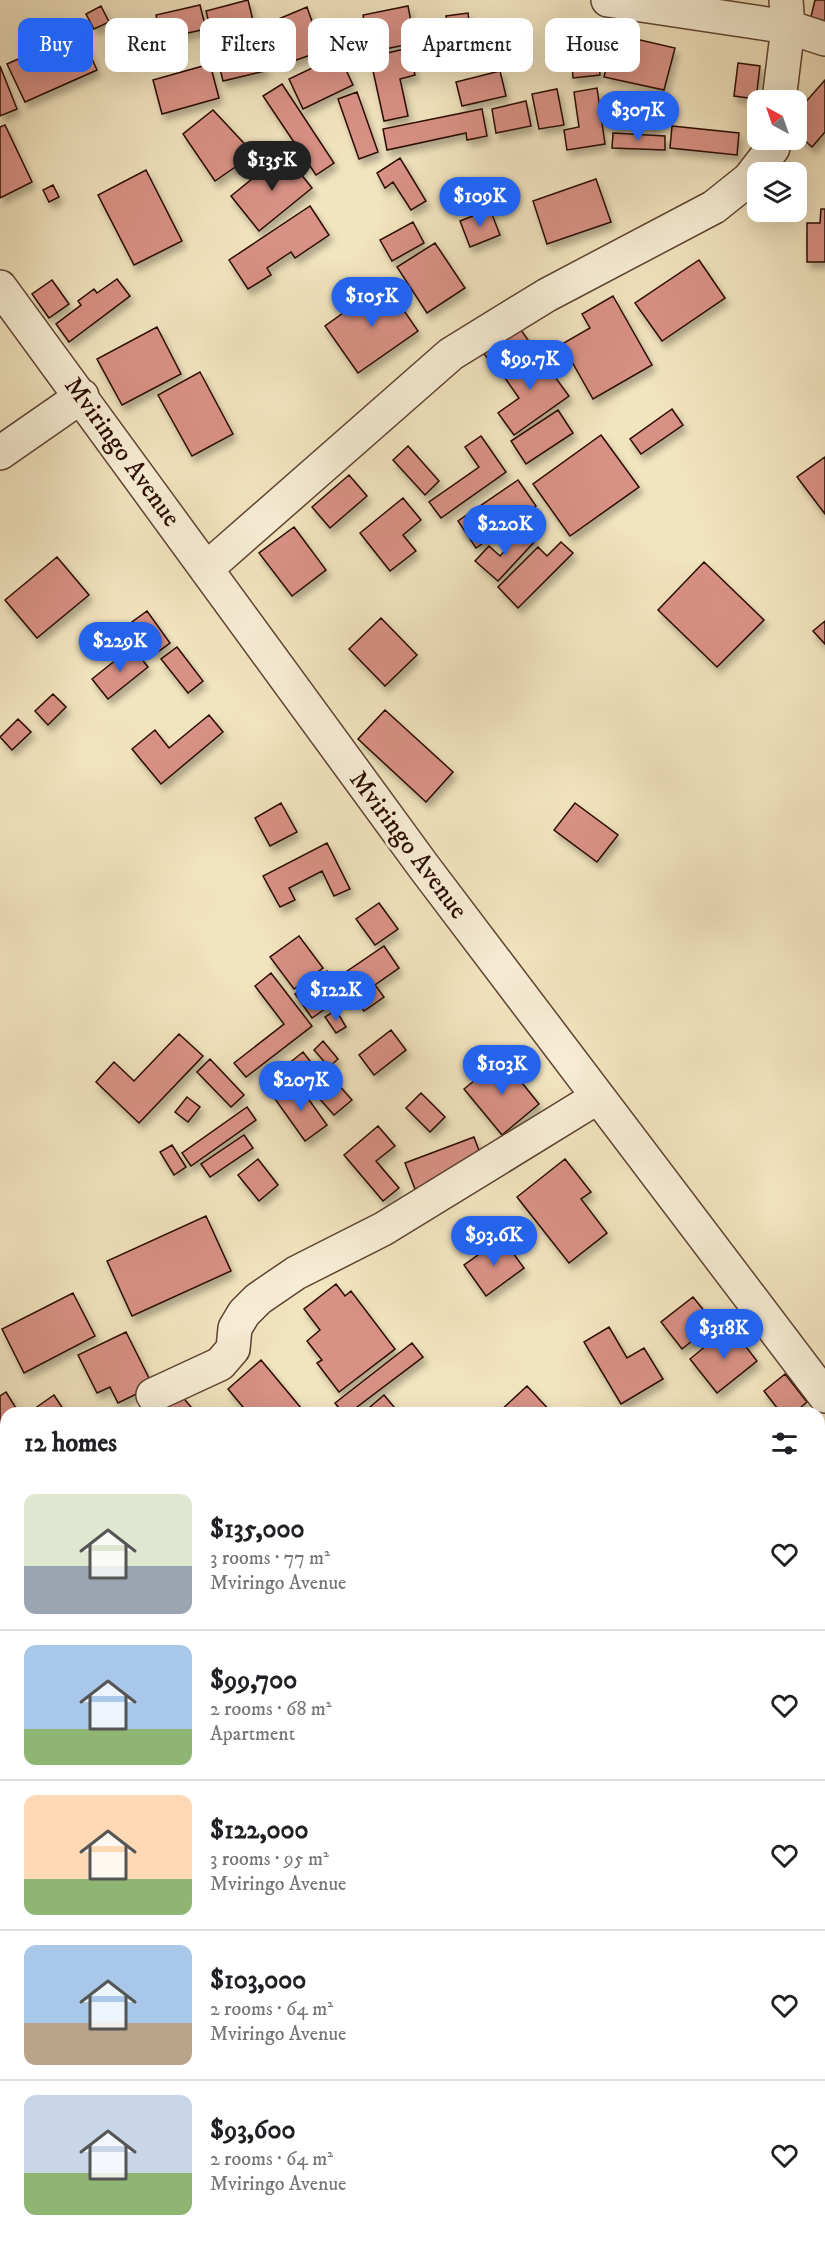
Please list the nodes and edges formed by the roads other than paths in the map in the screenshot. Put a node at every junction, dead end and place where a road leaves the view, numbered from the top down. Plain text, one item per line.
1 (608, 0) edge
2 (787, 14) edge
3 (825, 39) edge
4 (780, 90) edge
5 (771, 150) edge
6 (0, 286) edge
7 (82, 396) junction
8 (0, 453) edge
9 (206, 569) junction
10 (598, 1097) junction
11 (153, 1395) dead end
12 (825, 1396) edge

1 - 2 street
2 - 3 street
2 - 4 street
5 - 9 street
6 - 7 street, Mviringo Avenue
7 - 8 street
7 - 9 street, Mviringo Avenue
9 - 10 street, Mviringo Avenue
10 - 11 street
10 - 12 street, Mviringo Avenue

